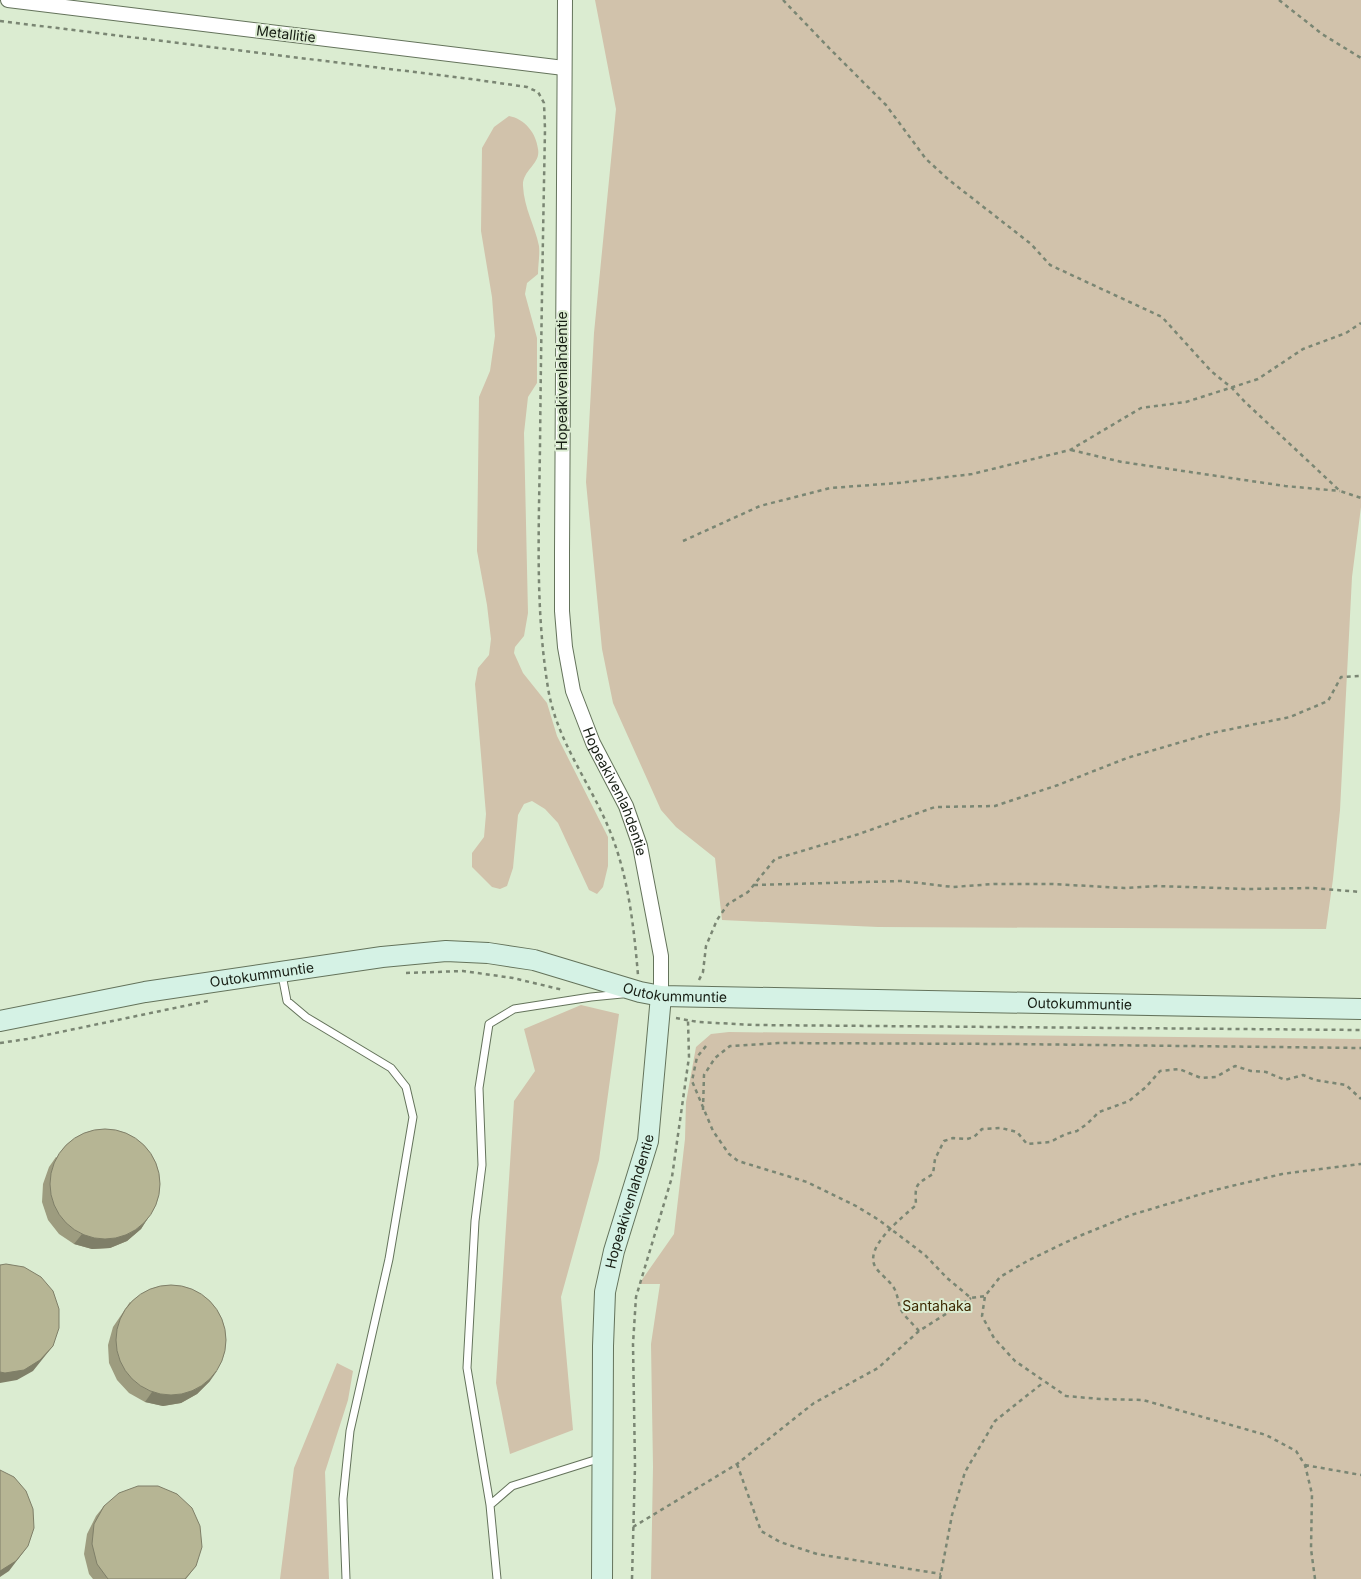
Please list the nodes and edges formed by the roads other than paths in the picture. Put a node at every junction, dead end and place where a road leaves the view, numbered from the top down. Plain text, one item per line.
1 (8, 0) edge
2 (565, 0) edge
3 (564, 68) junction
4 (282, 972) junction
5 (640, 992) junction
6 (661, 1005) junction
7 (1361, 1009) edge
8 (0, 1021) edge
9 (602, 1458) junction
10 (490, 1505) junction
11 (346, 1579) edge
12 (497, 1579) edge
13 (602, 1579) edge

1 - 3 street, Metallitie
2 - 3 street, Hopeakivenlahdentie
3 - 6 street, Hopeakivenlahdentie
4 - 5 street, Outokummuntie
4 - 8 street, Outokummuntie
4 - 11 lane
5 - 6 street, Outokummuntie
5 - 10 lane
6 - 7 street, Outokummuntie
6 - 9 street, Hopeakivenlahdentie
9 - 10 lane
9 - 13 street, Hopeakivenlahdentie
10 - 12 lane

